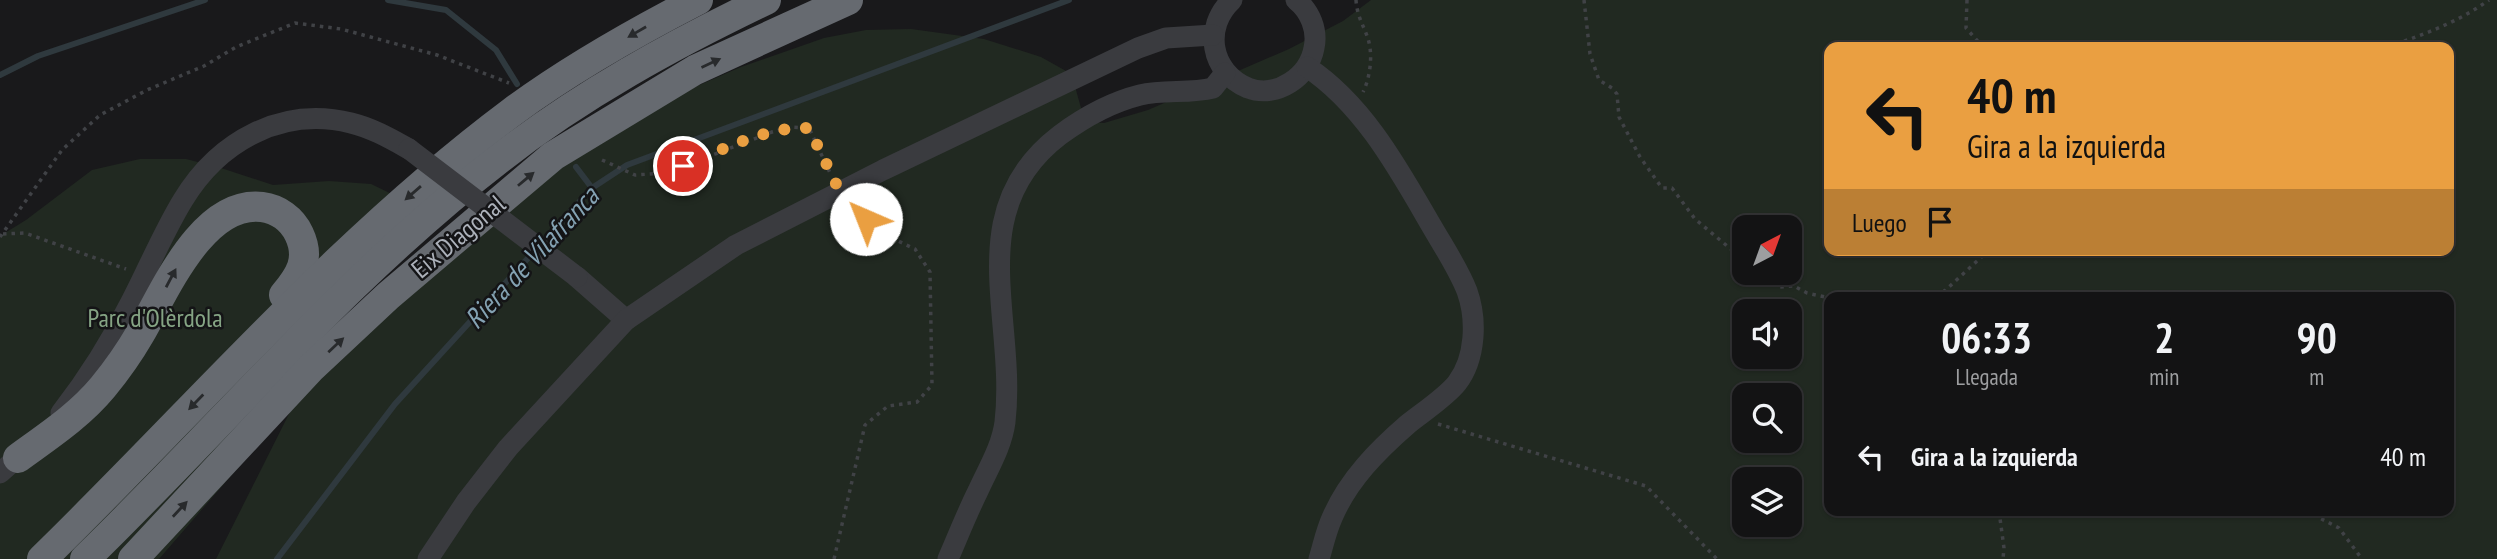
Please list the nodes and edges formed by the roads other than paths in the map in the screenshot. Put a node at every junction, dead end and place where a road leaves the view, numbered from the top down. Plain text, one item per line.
1 (698, 0) edge
2 (766, 0) edge
3 (848, 0) edge
4 (1232, 0) edge
5 (1300, 2) edge
6 (1213, 35) junction
7 (1307, 67) junction
8 (1226, 73) junction
9 (626, 320) junction
10 (221, 376) junction
11 (9, 465) edge
12 (42, 559) edge
13 (85, 559) edge
14 (133, 559) edge
15 (428, 559) edge
16 (948, 559) edge
17 (1319, 559) edge

1 -> 10 highway
2 - 13 highway, Eix Diagonal
14 -> 3 highway, Eix Diagonal
4 - 6 street
5 - 7 street
6 - 8 street
6 - 9 street
7 - 8 street
7 - 17 street
8 - 16 street
9 - 11 street, bridge
9 - 15 street
11 -> 10 highway
10 -> 12 highway

